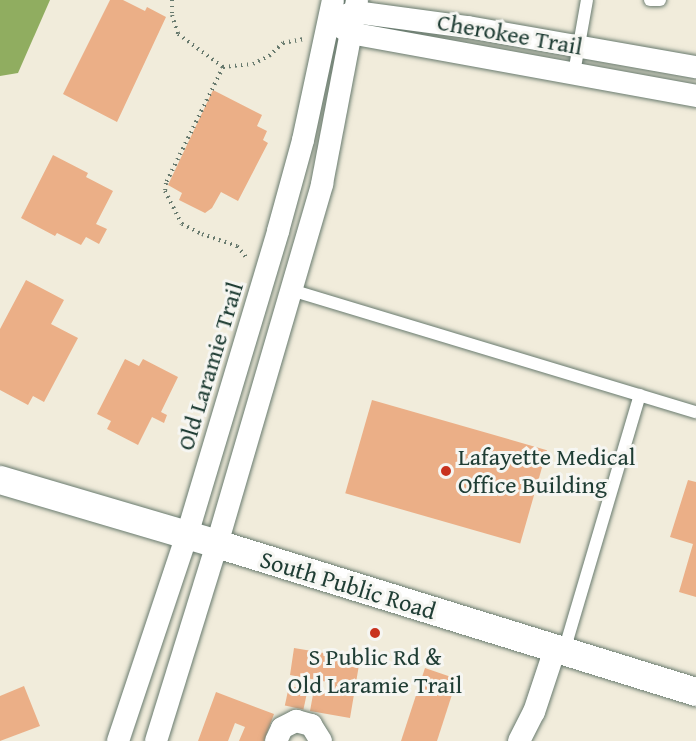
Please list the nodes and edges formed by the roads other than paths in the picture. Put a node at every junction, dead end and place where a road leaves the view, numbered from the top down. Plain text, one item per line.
1 (587, 0) edge
2 (650, 0) edge
3 (660, 0) edge
4 (331, 10) edge
5 (354, 15) edge
6 (578, 45) junction
7 (696, 67) edge
8 (574, 73) junction
9 (696, 96) edge
10 (291, 290) junction
11 (640, 395) junction
12 (696, 412) edge
13 (0, 480) edge
14 (187, 535) junction
15 (217, 544) junction
16 (560, 650) junction
17 (696, 692) edge
18 (118, 741) edge
19 (156, 741) edge
20 (276, 741) edge
21 (321, 741) edge
22 (519, 741) edge

1 - 6 lane
2 - 3 lane
4 - 5 street, Cherokee Trail
4 - 14 street, Old Laramie Trail
5 - 6 street, Cherokee Trail
5 - 8 street, Cherokee Trail
5 - 10 street
6 - 7 street, Cherokee Trail
6 - 8 lane
8 - 9 street, Cherokee Trail
10 - 11 lane
10 - 15 street
11 - 12 lane
11 - 16 lane
13 - 14 street, South Public Road
14 - 15 street, South Public Road
14 - 18 street, Old Laramie Trail
15 - 16 street, South Public Road
15 - 19 street
16 - 17 street, South Public Road
16 - 22 street
20 - 21 street

